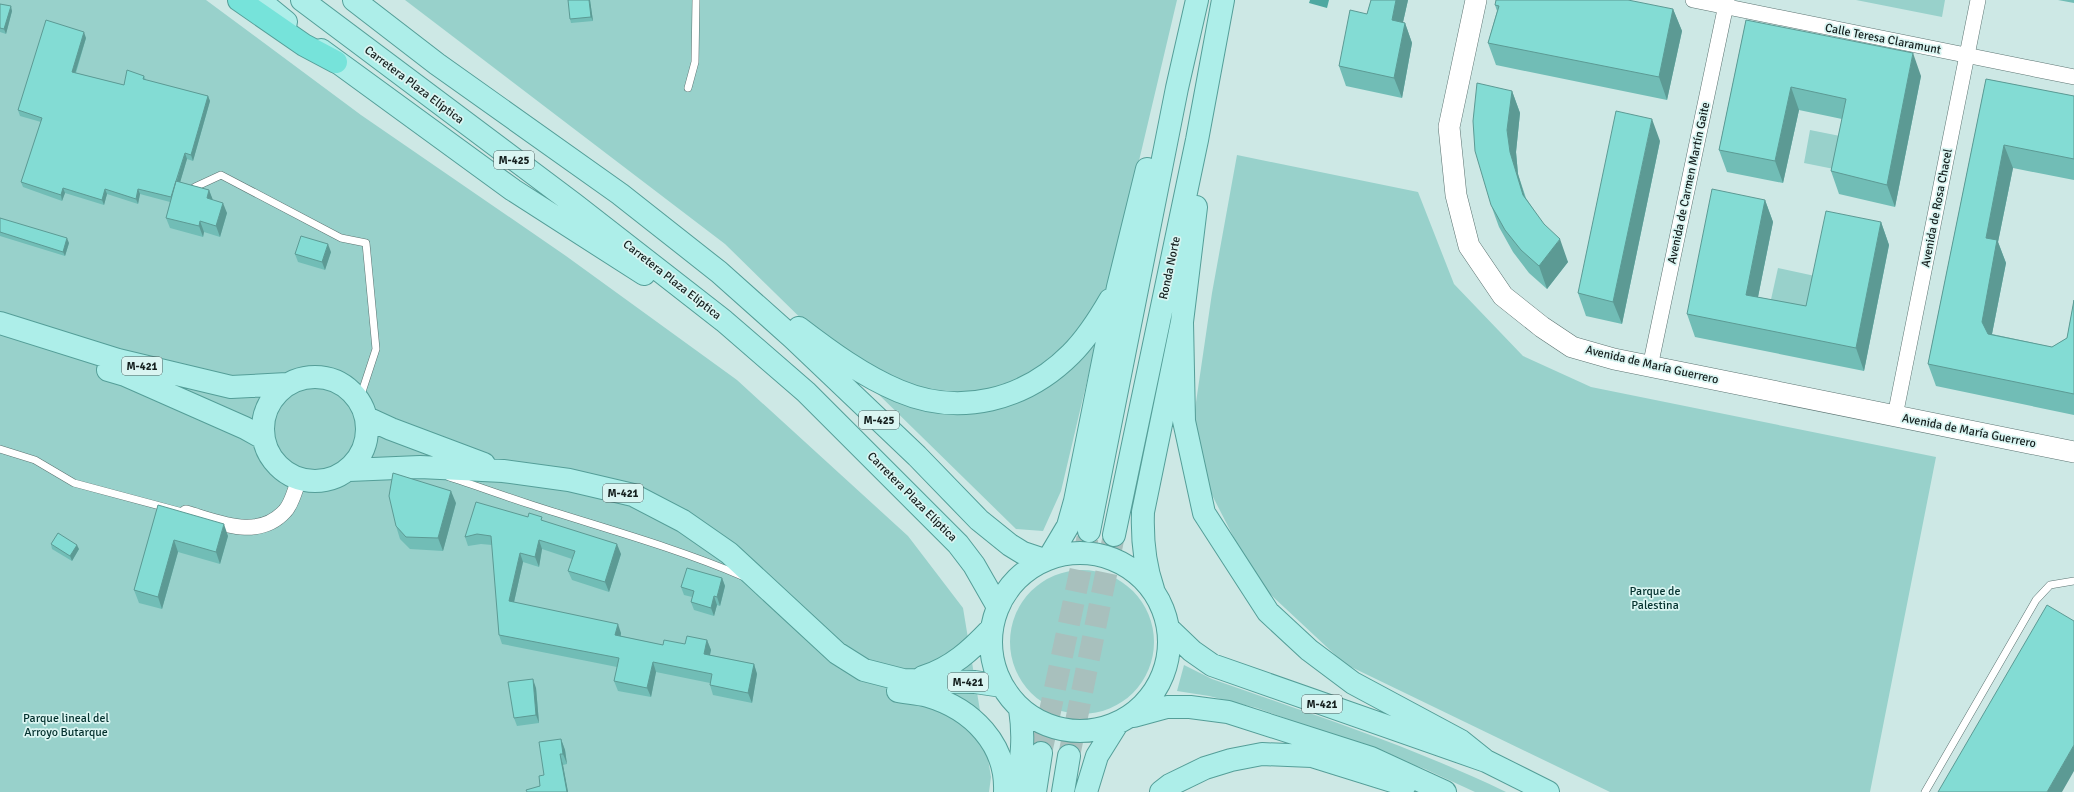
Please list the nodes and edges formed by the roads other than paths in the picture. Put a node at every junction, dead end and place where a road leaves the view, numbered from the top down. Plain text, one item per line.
1 (239, 0) edge
2 (259, 0) edge
3 (302, 0) edge
4 (354, 0) edge
5 (696, 0) edge
6 (1197, 0) edge
7 (1223, 0) edge
8 (1476, 0) edge
9 (1693, 0) edge
10 (1978, 0) edge
11 (1727, 3) edge
12 (1967, 56) junction
13 (336, 62) junction
14 (2074, 77) edge
15 (688, 88) dead end
16 (1177, 88) junction
17 (1197, 140) junction
18 (195, 187) edge
19 (719, 272) junction
20 (1118, 287) junction
21 (724, 321) junction
22 (1182, 322) junction
23 (0, 323) edge
24 (0, 336) edge
25 (1650, 367) junction
26 (287, 384) junction
27 (360, 398) junction
28 (1895, 416) junction
29 (367, 418) junction
30 (263, 438) junction
31 (0, 449) edge
32 (2074, 452) edge
33 (420, 467) junction
34 (349, 470) junction
35 (504, 471) junction
36 (299, 480) junction
37 (186, 513) joint
38 (1089, 531) tunnel mouth
39 (1114, 535) tunnel mouth
40 (1046, 559) junction
41 (2074, 581) edge
42 (759, 582) junction
43 (1154, 592) junction
44 (998, 607) junction
45 (992, 629) junction
46 (1169, 629) junction
47 (851, 663) junction
48 (930, 677) junction
49 (1002, 686) junction
50 (1020, 708) junction
51 (1124, 721) junction
52 (1041, 753) tunnel mouth
53 (1069, 756) tunnel mouth
54 (1486, 761) junction
55 (1005, 792) edge
56 (1016, 792) edge
57 (1035, 792) edge
58 (1063, 792) edge
59 (1086, 792) edge
60 (1161, 792) edge
61 (1432, 792) edge
62 (1445, 792) edge
63 (1548, 792) edge
64 (1925, 792) edge

1 - 13 highway
2 - 13 main road
3 - 21 main road, Carretera Plaza Elíptica / M-425
4 - 19 main road, M-425
5 - 15 lane
6 - 16 main road
7 - 17 main road, Ronda Norte
8 - 25 street, Avenida de María Guerrero
9 - 11 street, Calle Teresa Claramunt
10 - 12 street, Avenida de Rosa Chacel
11 - 12 street, Calle Teresa Claramunt
11 - 25 street, Avenida de Carmen Martín Gaite
12 - 14 street, Calle Teresa Claramunt
12 - 28 street, Avenida de Rosa Chacel
13 - 21 main road
16 - 20 main road
16 - 38 main road
17 - 22 main road
17 - 39 main road, Ronda Norte
18 - 27 lane
19 - 20 main road
19 - 40 main road, M-425
20 - 40 main road
21 - 44 main road, Carretera Plaza Elíptica / M-425
22 - 43 main road
22 - 54 main road
23 - 26 main road, M-421
24 - 30 main road, M-421
25 - 28 street, Avenida de María Guerrero
26 - 27 main road, M-421
26 - 30 main road, M-421
27 - 29 main road, M-421
28 - 32 street, Avenida de María Guerrero
29 - 34 main road, M-421
29 - 35 main road, M-421
30 - 36 main road, M-421
31 - 37 lane
33 - 34 main road, M-421
33 - 35 main road, M-421
33 - 42 lane
34 - 36 main road, M-421
35 - 42 main road, M-421
36 - 37 street
40 - 43 main road, M-421
40 - 44 main road, M-421
41 - 64 lane
42 - 47 main road, M-421
43 - 46 main road, M-421
44 - 45 main road, M-421
45 - 48 main road, M-421
45 - 49 main road, M-421
46 - 51 main road, M-421
46 - 54 main road, M-421
47 - 48 main road, M-421
47 - 55 main road
48 - 49 main road, M-421
49 - 50 main road, M-421
50 - 51 main road, M-421
50 - 56 main road
51 - 59 main road
51 - 62 main road, M-421
52 - 57 main road
53 - 58 main road
54 - 63 main road, M-421
60 - 61 main road

